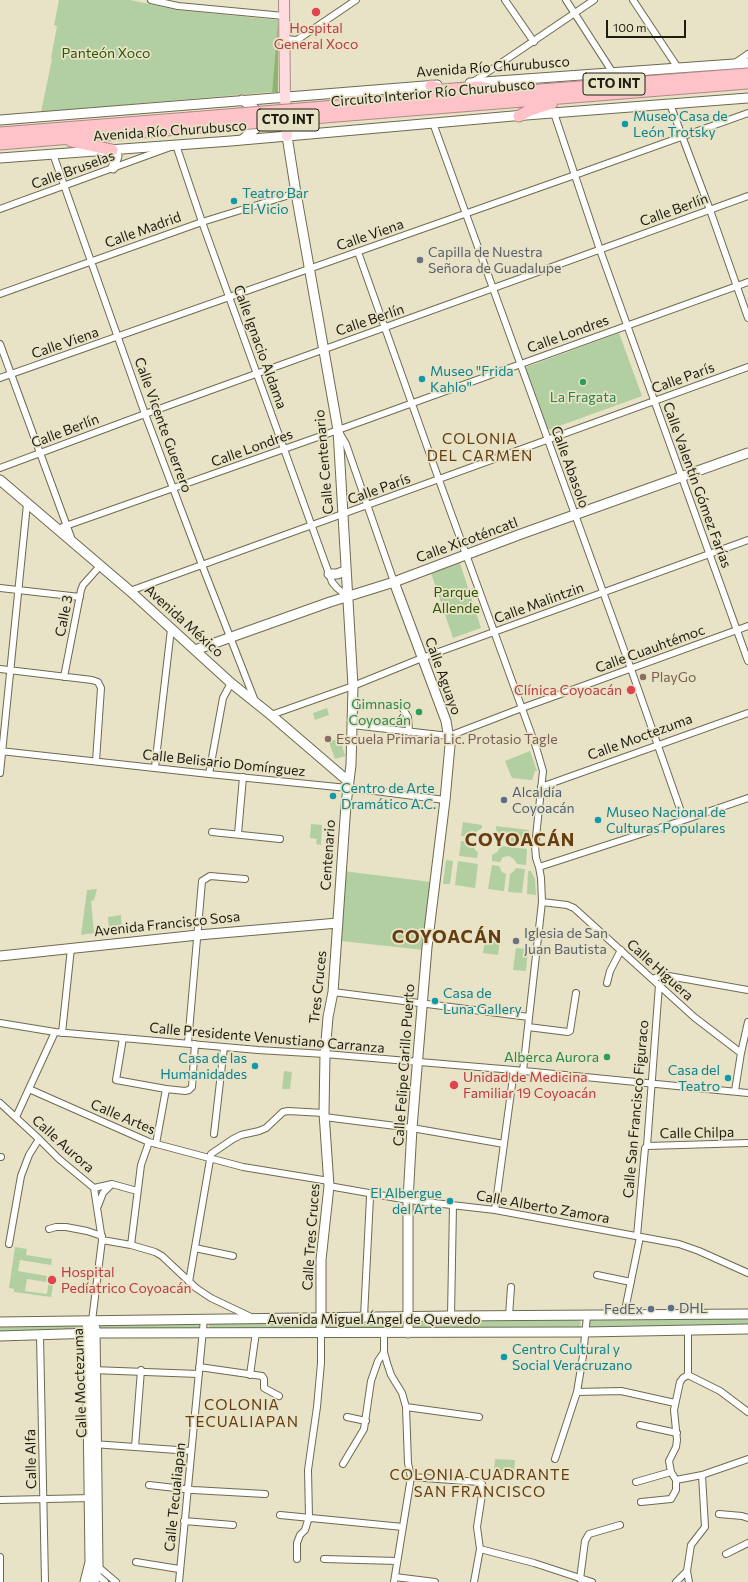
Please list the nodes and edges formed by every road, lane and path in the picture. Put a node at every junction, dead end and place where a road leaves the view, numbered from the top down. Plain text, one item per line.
1 (151, 0) edge
2 (284, 0) edge
3 (356, 0) edge
4 (505, 0) edge
5 (566, 0) edge
6 (594, 0) edge
7 (633, 0) edge
8 (576, 14) junction
9 (284, 16) junction
10 (284, 39) junction
11 (534, 42) junction
12 (748, 54) edge
13 (748, 63) edge
14 (734, 64) junction
15 (678, 68) junction
16 (614, 73) junction
17 (748, 74) edge
18 (473, 83) junction
19 (748, 83) edge
20 (431, 86) junction
21 (506, 93) junction
22 (285, 96) junction
23 (568, 97) junction
24 (748, 98) edge
25 (242, 100) junction
26 (670, 104) junction
27 (386, 107) junction
28 (554, 113) junction
29 (748, 113) edge
30 (519, 116) junction
31 (0, 120) edge
32 (190, 123) junction
33 (433, 123) junction
34 (0, 133) edge
35 (288, 136) junction
36 (682, 136) junction
37 (55, 139) junction
38 (242, 140) junction
39 (0, 144) edge
40 (176, 145) junction
41 (112, 150) junction
42 (54, 154) junction
43 (0, 158) edge
44 (113, 168) junction
45 (575, 175) junction
46 (64, 186) junction
47 (296, 193) junction
48 (748, 196) edge
49 (0, 209) edge
50 (710, 210) junction
51 (465, 214) junction
52 (202, 222) junction
53 (600, 250) junction
54 (358, 252) junction
55 (91, 262) junction
56 (309, 269) junction
57 (748, 282) edge
58 (737, 286) junction
59 (492, 289) junction
60 (0, 294) edge
61 (229, 297) junction
62 (748, 318) edge
63 (627, 326) junction
64 (384, 328) junction
65 (118, 337) junction
66 (0, 344) edge
67 (323, 350) junction
68 (520, 365) junction
69 (748, 367) edge
70 (257, 373) junction
71 (11, 374) junction
72 (0, 378) edge
73 (654, 400) junction
74 (412, 404) junction
75 (145, 414) junction
76 (338, 430) junction
77 (547, 440) junction
78 (285, 449) junction
79 (40, 453) junction
80 (748, 453) edge
81 (0, 468) edge
82 (682, 477) junction
83 (0, 480) edge
84 (438, 480) junction
85 (174, 489) junction
86 (27, 504) junction
87 (367, 505) junction
88 (343, 514) junction
89 (575, 515) junction
90 (311, 525) junction
91 (67, 526) junction
92 (57, 529) junction
93 (748, 540) edge
94 (72, 542) junction
95 (709, 554) junction
96 (466, 555) junction
97 (202, 565) junction
98 (100, 566) junction
99 (345, 571) junction
100 (329, 574) junction
101 (394, 582) junction
102 (0, 588) edge
103 (18, 590) junction
104 (130, 591) junction
105 (603, 592) junction
106 (347, 596) junction
107 (80, 597) junction
108 (748, 626) edge
109 (171, 629) junction
110 (737, 630) junction
111 (494, 632) junction
112 (230, 638) junction
113 (194, 650) junction
114 (422, 658) junction
115 (748, 661) edge
116 (0, 669) edge
117 (631, 669) junction
118 (10, 670) junction
119 (64, 677) junction
120 (230, 683) junction
121 (353, 686) junction
122 (256, 703) junction
123 (522, 708) junction
124 (403, 709) dead end
125 (748, 713) edge
126 (271, 715) junction
127 (352, 725) junction
128 (409, 732) junction
129 (449, 736) junction
130 (657, 746) junction
131 (1, 751) edge
132 (96, 761) junction
133 (155, 768) junction
134 (0, 772) edge
135 (209, 774) junction
136 (243, 777) junction
137 (348, 785) junction
138 (541, 787) junction
139 (748, 798) edge
140 (446, 800) junction
141 (684, 820) junction
142 (212, 832) dead end
143 (238, 834) junction
144 (280, 839) dead end
145 (539, 867) junction
146 (245, 879) dead end
147 (542, 902) junction
148 (338, 923) junction
149 (198, 935) junction
150 (71, 948) junction
151 (621, 950) junction
152 (0, 956) edge
153 (652, 979) junction
154 (607, 983) dead end
155 (659, 985) junction
156 (748, 990) edge
157 (333, 992) junction
158 (576, 993) dead end
159 (422, 1004) junction
160 (529, 1017) junction
161 (748, 1022) edge
162 (0, 1023) edge
163 (528, 1027) junction
164 (55, 1032) junction
165 (62, 1033) junction
166 (123, 1038) junction
167 (192, 1043) junction
168 (224, 1047) junction
169 (739, 1051) junction
170 (325, 1054) junction
171 (417, 1062) junction
172 (514, 1070) junction
173 (523, 1070) junction
174 (651, 1082) junction
175 (29, 1089) junction
176 (166, 1089) junction
177 (733, 1091) junction
178 (748, 1093) edge
179 (0, 1104) edge
180 (324, 1115) junction
181 (16, 1117) junction
182 (412, 1128) junction
183 (214, 1134) dead end
184 (39, 1139) junction
185 (152, 1143) junction
186 (748, 1143) edge
187 (504, 1144) junction
188 (647, 1146) junction
189 (210, 1158) junction
190 (329, 1183) junction
191 (112, 1184) junction
192 (94, 1188) junction
193 (137, 1191) junction
194 (372, 1194) junction
195 (408, 1200) junction
196 (453, 1205) junction
197 (98, 1208) junction
198 (495, 1210) junction
199 (49, 1229) dead end
200 (638, 1236) junction
201 (102, 1238) junction
202 (9, 1244) dead end
203 (131, 1245) junction
204 (195, 1248) junction
205 (233, 1256) dead end
206 (748, 1273) edge
207 (597, 1276) dead end
208 (189, 1282) junction
209 (631, 1282) junction
210 (511, 1287) dead end
211 (748, 1314) edge
212 (408, 1316) junction
213 (451, 1316) junction
214 (509, 1316) junction
215 (587, 1316) junction
216 (624, 1316) junction
217 (321, 1317) junction
218 (364, 1317) junction
219 (254, 1318) junction
220 (204, 1319) junction
221 (92, 1321) junction
222 (0, 1322) edge
223 (748, 1329) edge
224 (688, 1330) junction
225 (256, 1332) junction
226 (585, 1332) junction
227 (91, 1333) junction
228 (321, 1333) junction
229 (384, 1333) junction
230 (408, 1333) junction
231 (204, 1334) junction
232 (40, 1335) junction
233 (0, 1336) edge
234 (384, 1352) junction
235 (91, 1370) junction
236 (141, 1370) junction
237 (199, 1370) junction
238 (250, 1375) junction
239 (688, 1376) junction
240 (576, 1392) junction
241 (279, 1396) dead end
242 (675, 1403) junction
243 (406, 1407) junction
244 (748, 1412) edge
245 (479, 1417) dead end
246 (347, 1418) dead end
247 (366, 1421) junction
248 (640, 1425) dead end
249 (677, 1433) junction
250 (92, 1443) junction
251 (135, 1447) junction
252 (191, 1451) junction
253 (555, 1459) dead end
254 (748, 1459) edge
255 (343, 1464) dead end
256 (671, 1472) junction
257 (702, 1475) junction
258 (411, 1477) junction
259 (676, 1480) junction
260 (636, 1482) dead end
261 (149, 1485) dead end
262 (188, 1489) junction
263 (265, 1494) dead end
264 (93, 1498) junction
265 (44, 1499) junction
266 (0, 1500) edge
267 (641, 1502) dead end
268 (719, 1514) dead end
269 (280, 1515) dead end
270 (308, 1517) junction
271 (748, 1518) edge
272 (184, 1521) junction
273 (620, 1524) dead end
274 (233, 1526) dead end
275 (403, 1527) junction
276 (748, 1543) edge
277 (480, 1549) junction
278 (726, 1554) dead end
279 (0, 1557) edge
280 (297, 1559) dead end
281 (324, 1559) dead end
282 (397, 1561) junction
283 (136, 1562) dead end
284 (179, 1569) junction
285 (93, 1570) edge
286 (687, 1571) junction
287 (580, 1579) junction
288 (395, 1580) edge
289 (0, 1582) edge
290 (45, 1582) edge
291 (85, 1582) edge
292 (105, 1582) edge
293 (116, 1582) edge
294 (179, 1582) edge
295 (435, 1582) edge
296 (474, 1582) edge
297 (592, 1582) edge
298 (676, 1582) edge
299 (689, 1582) edge

1 - 9 street
2 - 9 main road
3 - 10 street
4 - 11 street
5 - 8 street
6 - 8 street
7 - 15 street
8 - 11 street
8 - 16 street
9 - 10 main road
10 - 22 main road
11 - 18 street
12 - 14 street
13 - 14 street, Avenida Río Churubusco / CTO INT
14 - 15 street, Avenida Río Churubusco / CTO INT
15 - 16 street, Avenida Río Churubusco / CTO INT
16 - 18 street, Avenida Río Churubusco / CTO INT
17 - 21 highway, Circuito Interior Río Churubusco / CTO INT
18 - 20 street, Avenida Río Churubusco / CTO INT
19 - 23 highway, Circuito Interior Río Churubusco / CTO INT
20 - 21 highway
20 - 22 street, Avenida Río Churubusco / CTO INT
21 - 27 highway, Circuito Interior Río Churubusco / CTO INT
22 - 25 street, Avenida Río Churubusco / CTO INT
22 - 35 main road
23 - 27 highway, Circuito Interior Río Churubusco / CTO INT
23 - 30 highway
24 - 26 street, Avenida Río Churubusco / CTO INT
25 - 31 street, Avenida Río Churubusco / CTO INT
25 - 38 street
26 - 28 street, Avenida Río Churubusco / CTO INT
26 - 36 street
27 - 32 highway, Circuito Interior Río Churubusco / CTO INT, bridge
28 - 30 street, Avenida Río Churubusco / CTO INT
28 - 45 street, Calle Valentín Gómez Farías
29 - 36 street, Calle Viena
30 - 33 street, Avenida Río Churubusco / CTO INT
32 - 34 highway, Circuito Interior Río Churubusco / CTO INT
32 - 37 highway, Circuito Interior Río Churubusco / CTO INT
33 - 35 street, Avenida Río Churubusco / CTO INT
33 - 51 street, Calle Abasolo
35 - 38 street, Avenida Río Churubusco / CTO INT
35 - 47 street, Calle Centenario
36 - 45 street, Calle Viena
36 - 50 street
37 - 39 highway, Circuito Interior Río Churubusco / CTO INT
37 - 41 highway
38 - 40 street, Avenida Río Churubusco / CTO INT
40 - 41 street, Avenida Río Churubusco / CTO INT
40 - 44 street, Calle Bruselas
40 - 52 street, Calle Ignacio Aldama
41 - 42 street, Avenida Río Churubusco / CTO INT
41 - 44 street
42 - 43 street, Avenida Río Churubusco / CTO INT
42 - 46 street, Calle Vicente Guerrero
44 - 46 street, Calle Bruselas
45 - 51 street, Calle Viena
45 - 53 street, Calle Valentín Gómez Farías
46 - 49 street, Calle Bruselas
46 - 55 street, Calle Vicente Guerrero
47 - 52 street, Calle Madrid
47 - 56 street, Calle Centenario
48 - 50 street, Calle Berlín
50 - 53 street, Calle Berlín
50 - 58 street
51 - 54 street, Calle Viena
51 - 59 street, Calle Abasolo
52 - 55 street, Calle Madrid
52 - 61 street, Calle Ignacio Aldama
53 - 59 street, Calle Berlín
53 - 63 street, Calle Valentín Gómez Farías
54 - 56 street, Calle Viena
54 - 64 street
55 - 60 street, Calle Madrid
55 - 65 street, Calle Vicente Guerrero
56 - 61 street, Calle Viena
56 - 67 street, Calle Centenario
57 - 58 street, Calle Londres
58 - 62 street
58 - 63 street, Calle Londres
59 - 64 street, Calle Berlín
59 - 68 street, Calle Abasolo
61 - 65 street, Calle Viena
61 - 70 street, Calle Ignacio Aldama
63 - 68 street, Calle Londres
63 - 73 street, Calle Valentín Gómez Farías
64 - 67 street, Calle Berlín
64 - 74 street
65 - 71 street, Calle Viena
65 - 75 street, Calle Vicente Guerrero
66 - 71 street
67 - 70 street, Calle Berlín
67 - 76 street, Calle Centenario
68 - 74 street, Calle Londres
68 - 77 street, Calle Abasolo
69 - 73 street, Calle París
70 - 75 street, Calle Berlín
70 - 78 street, Calle Ignacio Aldama
71 - 72 street, Calle Viena
71 - 79 street
73 - 77 street, Calle París
73 - 82 street, Calle Valentín Gómez Farías
74 - 76 street, Calle Londres
74 - 84 street
75 - 79 street, Calle Berlín
75 - 85 street, Calle Vicente Guerrero
76 - 78 street, Calle Londres
76 - 87 street, Calle Aguayo
76 - 88 street, Calle Centenario
77 - 84 street, Calle París
77 - 89 street, Calle Abasolo
78 - 85 street, Calle Londres
78 - 90 street, Calle Ignacio Aldama
79 - 81 street, Calle Berlín
79 - 91 street
80 - 82 street, Calle Xicoténcatl
82 - 89 street, Calle Xicoténcatl
82 - 95 street, Calle Valentín Gómez Farías
83 - 86 street, Avenida México
84 - 87 street, Calle París
84 - 96 street
85 - 91 street, Calle Londres
85 - 97 street, Calle Vicente Guerrero
86 - 92 street, Avenida México
86 - 103 street
87 - 88 street, Calle París
87 - 101 street, Calle Aguayo
88 - 90 street, Calle París
88 - 99 street, Calle Centenario
89 - 96 street, Calle Xicoténcatl
89 - 105 street, Calle Abasolo
90 - 97 street, Calle París
90 - 100 street, Calle Ignacio Aldama
91 - 92 street, Calle Londres
91 - 94 street
92 - 94 street, Avenida México
93 - 95 street, Calle Malintzin
94 - 98 street, Avenida México
95 - 105 street, Calle Malintzin
95 - 110 street, Calle Valentín Gómez Farías
96 - 101 street, Calle Xicoténcatl
96 - 111 street
97 - 104 street, Calle París
97 - 112 street, Calle Vicente Guerrero
98 - 104 street, Avenida México
98 - 107 street, Calle 3
99 - 100 street
99 - 106 street, Calle Centenario
100 - 106 street, Calle Ignacio Aldama
101 - 106 street, Calle Xicoténcatl
101 - 114 street, Calle Aguayo
102 - 103 street
103 - 107 street
103 - 118 street
104 - 109 street, Avenida México
105 - 111 street, Calle Malintzin
105 - 117 street, Calle Abasolo
106 - 112 street, Calle Xicoténcatl
106 - 121 street, Calle Centenario
107 - 119 street, Calle 3
108 - 110 street, Calle Cuauhtémoc
109 - 113 street, Avenida México
109 - 133 street
110 - 115 street, Calle Valentín Gómez Farías
110 - 117 street, Calle Cuauhtémoc
111 - 114 street, Calle Malintzin
111 - 123 street
112 - 113 street, Calle Xicoténcatl
112 - 122 street, Calle Vicente Guerrero
113 - 120 street, Avenida México
114 - 121 street, Calle Malintzin
114 - 129 street, Calle Aguayo
116 - 118 street
117 - 123 street, Calle Cuauhtémoc
117 - 130 street, Calle Abasolo
118 - 119 street
118 - 131 street
119 - 132 street
120 - 122 street, Avenida México
120 - 135 street
121 - 126 street, Calle Malintzin
121 - 127 street, Calle Centenario
122 - 126 street, Avenida México
123 - 129 street, Calle Cuauhtémoc
123 - 138 street
124 - 128 street
125 - 130 street, Calle Moctezuma
126 - 137 street, Avenida México
127 - 128 street, Calle Cuauhtémoc
127 - 137 street, Calle Centenario
128 - 129 street, Calle Cuauhtémoc
129 - 140 street, Calle Aguayo
130 - 138 street, Calle Moctezuma
130 - 141 street, Calle Abasolo
131 - 132 street, Calle Belisario Domínguez
131 - 134 street
132 - 133 street, Calle Belisario Domínguez
133 - 135 street, Calle Belisario Domínguez
135 - 136 street, Calle Belisario Domínguez
136 - 137 street, Calle Belisario Domínguez
136 - 143 street
137 - 140 street, Calle Belisario Domínguez
137 - 148 street, Centenario
138 - 145 street
139 - 141 street
140 - 159 street, Calle Felipe Carillo Puerto
141 - 145 street
142 - 143 street
143 - 144 street
145 - 147 street
146 - 149 street
147 - 151 street, Calle Higuera
147 - 160 street
148 - 149 street, Avenida Francisco Sosa
148 - 157 street, Tres Cruces
149 - 150 street, Avenida Francisco Sosa
149 - 167 street
150 - 152 street, Avenida Francisco Sosa
150 - 165 street
151 - 153 street, Calle Higuera
151 - 154 street
153 - 155 street, Calle Higuera
153 - 156 street
155 - 169 street, Calle Higuera
155 - 174 street, Calle San Francisco Figuraco
157 - 159 street
157 - 170 street, Tres Cruces
158 - 163 street
159 - 160 street
159 - 171 street, Calle Felipe Carillo Puerto
160 - 163 street
161 - 169 street
162 - 164 street, Calle Presidente Venustiano Carranza
163 - 173 street
164 - 165 street, Calle Presidente Venustiano Carranza
164 - 175 street
165 - 166 street, Calle Presidente Venustiano Carranza
166 - 167 street, Calle Presidente Venustiano Carranza
166 - 176 street
167 - 168 street, Calle Presidente Venustiano Carranza
167 - 176 street
168 - 170 street, Calle Presidente Venustiano Carranza
168 - 183 street
169 - 177 street
170 - 171 street, Calle Presidente Venustiano Carranza
170 - 180 street, Calle Tres Cruces
171 - 172 street, Calle Presidente Venustiano Carranza
171 - 182 street, Calle Felipe Carillo Puerto
172 - 173 street, Calle Presidente Venustiano Carranza
172 - 187 street
173 - 174 street, Calle Presidente Venustiano Carranza
174 - 177 street, Calle Presidente Venustiano Carranza
174 - 188 street, Calle San Francisco Figuraco
175 - 181 street
175 - 185 street, Calle Artes
176 - 185 street
177 - 178 street, Calle Presidente Venustiano Carranza
179 - 181 street, Calle Aurora
180 - 182 street
180 - 189 street
180 - 190 street, Calle Tres Cruces
181 - 184 street, Calle Aurora
182 - 187 street
182 - 195 street, Calle Felipe Carillo Puerto
184 - 192 street, Calle Aurora
184 - 202 street
185 - 189 street, Calle Artes
185 - 193 street
186 - 188 street, Calle Chilpa
187 - 198 street
188 - 200 street, Calle San Francisco Figuraco
189 - 190 street, Calle Artes
189 - 204 street
190 - 194 street, Calle Alberto Zamora
190 - 217 street, Calle Tres Cruces
191 - 192 street, Calle Aurora
191 - 193 street, Calle Aurora
191 - 197 street
192 - 197 street
193 - 203 street
194 - 195 street, Calle Alberto Zamora
194 - 218 street
195 - 196 street, Calle Alberto Zamora
195 - 212 street, Calle Felipe Carillo Puerto
196 - 198 street, Calle Alberto Zamora
196 - 213 street
197 - 201 street
198 - 200 street, Calle Alberto Zamora
199 - 201 street
200 - 206 street, Calle Alberto Zamora
200 - 209 street, Calle San Francisco Figuraco
201 - 203 street
201 - 221 street
203 - 208 street
204 - 205 street
204 - 208 street
207 - 209 street
208 - 219 street
209 - 216 street, Calle San Francisco Figuraco
210 - 214 street
211 - 216 street, Avenida Miguel Ángel de Quevedo
212 - 213 street, Avenida Miguel Ángel de Quevedo
212 - 218 street, Avenida Miguel Ángel de Quevedo
212 - 230 street, Calle Felipe Carillo Puerto
213 - 214 street, Avenida Miguel Ángel de Quevedo
214 - 215 street, Avenida Miguel Ángel de Quevedo
215 - 216 street, Avenida Miguel Ángel de Quevedo
215 - 226 street
217 - 218 street, Avenida Miguel Ángel de Quevedo
217 - 219 street, Avenida Miguel Ángel de Quevedo
217 - 228 street, Calle Tres Cruces
219 - 220 street, Avenida Miguel Ángel de Quevedo
220 - 221 street, Avenida Miguel Ángel de Quevedo
220 - 231 street, Calle Tecualiapan
221 - 222 street, Avenida Miguel Ángel de Quevedo
221 - 227 street, Calle Moctezuma
223 - 224 street, Avenida Miguel Ángel de Quevedo
224 - 226 street, Avenida Miguel Ángel de Quevedo
224 - 239 street
225 - 228 street, Avenida Miguel Ángel de Quevedo
225 - 231 street, Avenida Miguel Ángel de Quevedo
225 - 238 street
226 - 230 street, Avenida Miguel Ángel de Quevedo
226 - 240 street
227 - 231 street, Avenida Miguel Ángel de Quevedo
227 - 232 street, Avenida Miguel Ángel de Quevedo
227 - 235 street, Calle Moctezuma
228 - 229 street, Avenida Miguel Ángel de Quevedo
228 - 270 street, Calle Tres Cruces
229 - 230 street, Avenida Miguel Ángel de Quevedo
229 - 234 street
231 - 237 street, Calle Tecualiapan
232 - 233 street, Avenida Miguel Ángel de Quevedo
232 - 265 street, Calle Alfa
234 - 243 street
234 - 247 street
235 - 236 street
235 - 250 street, Calle Moctezuma
236 - 237 street
236 - 251 street
237 - 238 street
237 - 252 street, Calle Tecualiapan
238 - 241 street
239 - 242 street
239 - 244 street
240 - 242 street
240 - 253 street
242 - 249 street
243 - 245 street
243 - 258 street
246 - 247 street
247 - 255 street
248 - 249 street
249 - 256 street
250 - 251 street
250 - 264 street, Calle Moctezuma
251 - 252 street
252 - 262 street, Calle Tecualiapan
254 - 257 street
256 - 259 street
256 - 260 street
257 - 259 street
257 - 286 street
258 - 275 street
258 - 277 street
259 - 267 street
261 - 262 street
262 - 263 street
262 - 272 street, Calle Tecualiapan
264 - 265 street
264 - 285 street, Calle Moctezuma
265 - 266 street
265 - 290 street, Calle Alfa
268 - 271 street
269 - 270 street
270 - 275 street
270 - 280 street
272 - 274 street
272 - 284 street, Calle Tecualiapan
273 - 287 street
275 - 282 street
276 - 278 street
277 - 287 street
277 - 296 street
279 - 289 street
281 - 282 street
282 - 288 street
283 - 284 street
284 - 294 street, Calle Tecualiapan
285 - 291 street, Calle Moctezuma
285 - 292 street
285 - 293 street
286 - 298 street
286 - 299 street
287 - 297 street
288 - 295 street

